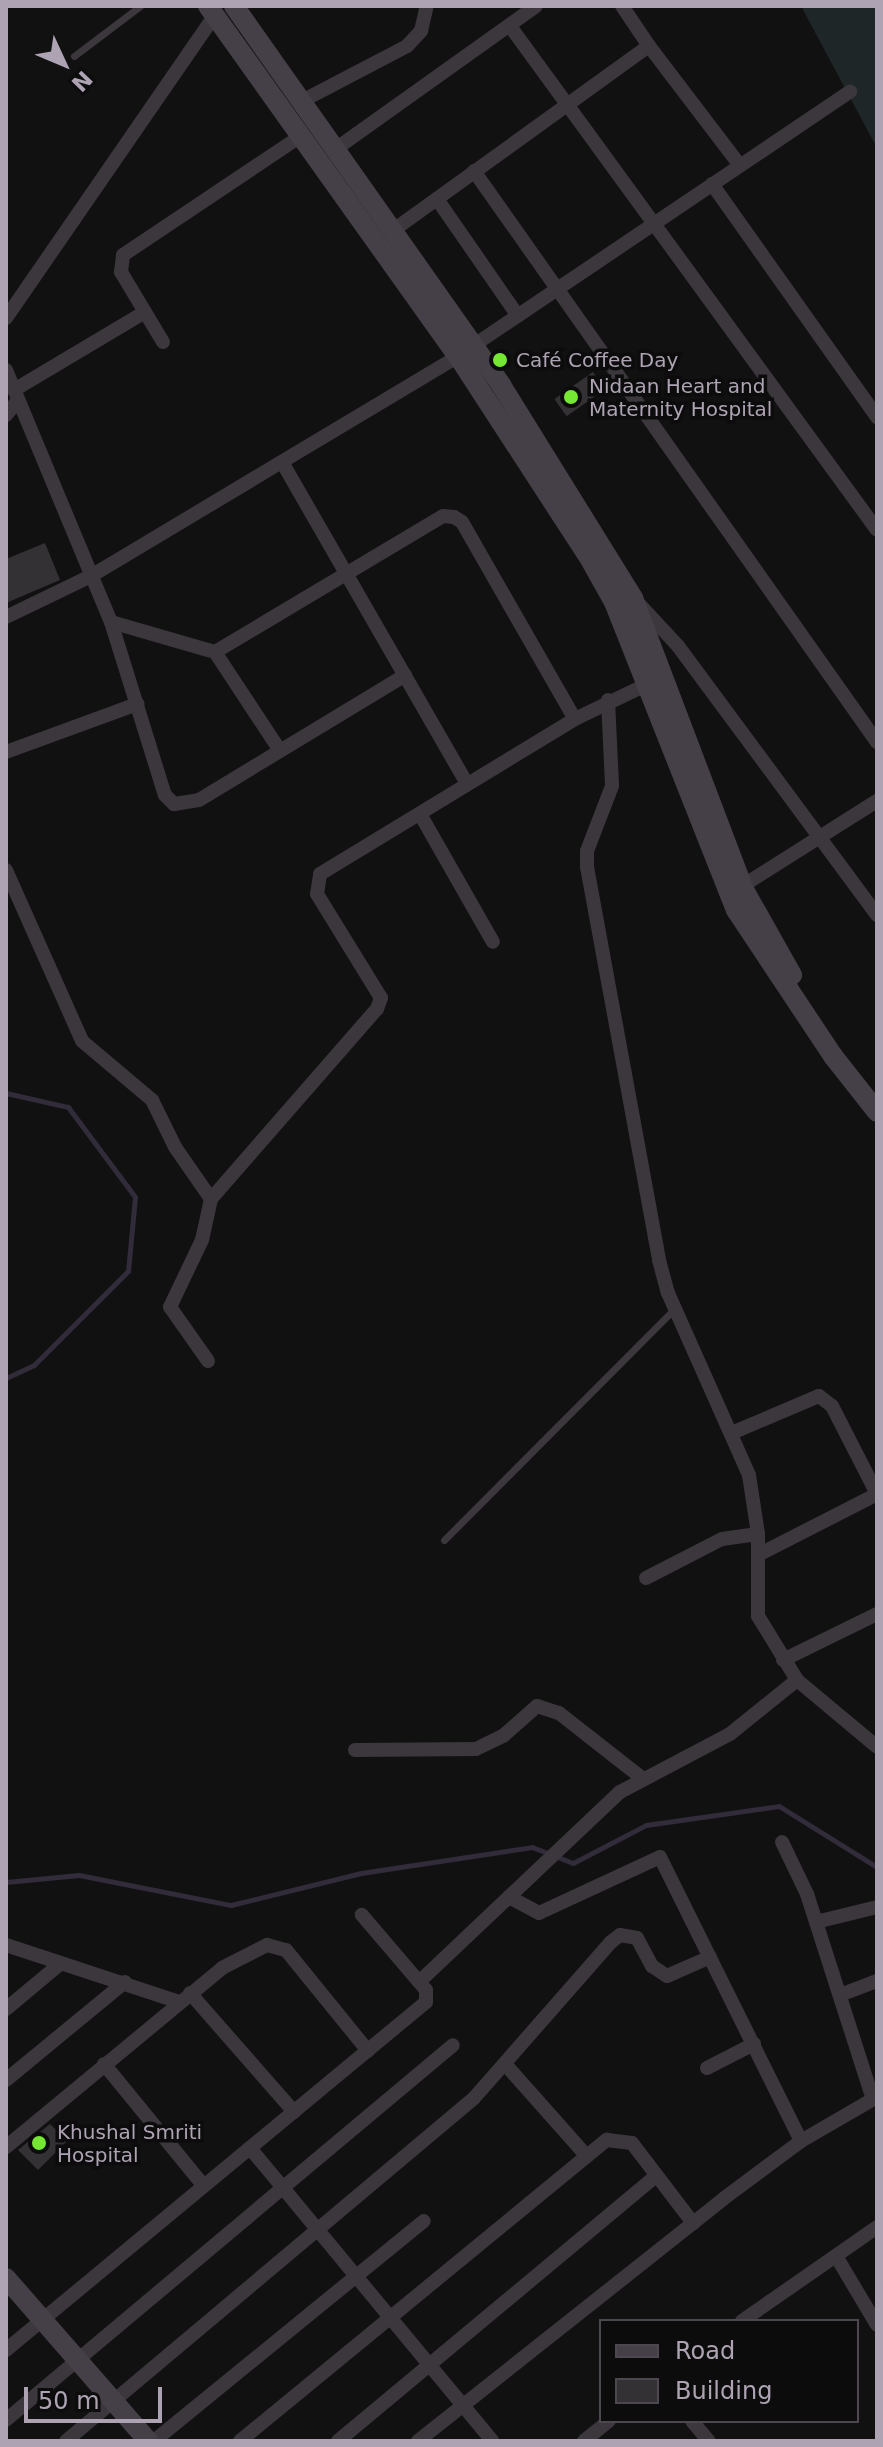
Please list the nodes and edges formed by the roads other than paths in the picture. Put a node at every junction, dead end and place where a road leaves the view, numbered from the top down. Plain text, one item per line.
1 (140, 6) edge
2 (234, 6) edge
3 (427, 6) edge
4 (536, 6) edge
5 (622, 6) edge
6 (212, 11) edge
7 (510, 26) junction
8 (649, 46) junction
9 (74, 56) dead end
10 (850, 92) dead end
11 (302, 101) junction
12 (571, 104) junction
13 (301, 136) junction
14 (337, 148) junction
15 (739, 164) junction
16 (474, 171) junction
17 (712, 184) junction
18 (437, 199) junction
19 (658, 224) junction
20 (395, 229) junction
21 (556, 290) junction
22 (145, 312) junction
23 (518, 316) junction
24 (6, 318) edge
25 (163, 342) dead end
26 (466, 351) junction
27 (6, 370) edge
28 (16, 395) junction
29 (6, 415) edge
30 (877, 417) edge
31 (282, 462) junction
32 (877, 530) edge
33 (347, 574) junction
34 (91, 576) junction
35 (624, 600) junction
36 (6, 617) edge
37 (111, 622) junction
38 (215, 652) junction
39 (405, 675) junction
40 (655, 681) junction
41 (608, 700) junction
42 (137, 704) junction
43 (575, 719) junction
44 (877, 742) edge
45 (279, 749) junction
46 (6, 752) edge
47 (467, 784) junction
48 (877, 801) edge
49 (420, 814) junction
50 (822, 840) junction
51 (6, 870) edge
52 (736, 890) junction
53 (877, 915) edge
54 (493, 942) dead end
55 (877, 1094) edge
56 (877, 1112) edge
57 (211, 1199) junction
58 (675, 1308) junction
59 (208, 1361) dead end
60 (734, 1432) junction
61 (877, 1494) edge
62 (758, 1534) junction
63 (444, 1540) dead end
64 (758, 1555) junction
65 (646, 1578) dead end
66 (877, 1614) edge
67 (783, 1660) junction
68 (797, 1680) junction
69 (876, 1745) edge
70 (355, 1750) dead end
71 (642, 1778) junction
72 (782, 1842) dead end
73 (509, 1897) junction
74 (877, 1907) edge
75 (362, 1915) dead end
76 (816, 1922) junction
77 (6, 1945) edge
78 (710, 1957) junction
79 (60, 1964) junction
80 (877, 1981) edge
81 (125, 1982) junction
82 (419, 1982) junction
83 (840, 1995) junction
84 (184, 1998) junction
85 (6, 2009) edge
86 (754, 2044) junction
87 (453, 2045) dead end
88 (368, 2051) junction
89 (104, 2064) junction
90 (505, 2064) junction
91 (707, 2068) dead end
92 (6, 2080) edge
93 (875, 2098) edge
94 (294, 2112) junction
95 (801, 2141) junction
96 (6, 2147) edge
97 (250, 2148) junction
98 (584, 2153) junction
99 (656, 2176) junction
100 (203, 2185) junction
101 (284, 2187) junction
102 (424, 2221) dead end
103 (693, 2223) junction
104 (877, 2227) edge
105 (320, 2231) junction
106 (836, 2256) junction
107 (358, 2276) junction
108 (6, 2278) edge
109 (392, 2316) junction
110 (760, 2316) edge
111 (40, 2322) junction
112 (877, 2325) edge
113 (6, 2350) edge
114 (77, 2362) junction
115 (432, 2367) junction
116 (113, 2401) junction
117 (462, 2405) junction
118 (6, 2420) edge
119 (606, 2423) edge
120 (694, 2423) edge
121 (66, 2441) edge
122 (148, 2441) edge
123 (154, 2441) edge
124 (240, 2441) edge
125 (338, 2441) edge
126 (418, 2441) edge
127 (492, 2441) edge
128 (584, 2441) edge
129 (709, 2441) edge

1 - 9 lane
2 - 11 main road
3 - 11 street
4 - 7 street
5 - 8 street
6 - 13 main road
6 - 24 street
7 - 12 street
7 - 14 street
8 - 12 street
8 - 15 street
10 - 15 street
11 - 14 main road
12 - 16 street
12 - 19 street
13 - 22 street
13 - 26 main road
14 - 20 main road
15 - 17 street
16 - 18 street
16 - 21 street
17 - 19 street
17 - 30 street
18 - 20 street
18 - 23 street
19 - 21 street
19 - 32 street
20 - 26 main road
21 - 23 street
21 - 44 street
22 - 25 street
22 - 28 street
23 - 26 street
26 - 31 street
26 - 35 main road
27 - 28 street
28 - 29 street
28 - 34 street
31 - 33 street
31 - 34 street
33 - 38 street
33 - 39 street
33 - 43 street
34 - 36 street
34 - 37 street
35 - 40 main road
35 - 50 street
37 - 38 street
37 - 42 street
38 - 45 street
39 - 45 street
39 - 47 street
40 - 41 street
40 - 52 main road
41 - 43 street
41 - 58 street
42 - 45 street
42 - 46 street
43 - 47 street
47 - 49 street
48 - 50 street
49 - 54 street
49 - 57 street
50 - 52 street
50 - 53 street
51 - 57 street
52 - 55 main road
52 - 56 main road
57 - 59 street
58 - 60 street
58 - 63 lane
60 - 61 street
60 - 62 street
61 - 64 street
62 - 64 street
62 - 65 street
64 - 67 street
66 - 67 street
67 - 68 street
68 - 69 street
68 - 71 street
70 - 71 street
71 - 73 street
72 - 76 street
73 - 78 street
73 - 82 street
74 - 76 street
75 - 82 street
76 - 83 street
77 - 79 street
78 - 86 street
78 - 90 street
79 - 81 street
79 - 85 street
80 - 83 street
81 - 84 street
81 - 92 street
82 - 88 street
83 - 93 street
84 - 88 street
84 - 89 street
84 - 94 street
86 - 91 street
86 - 95 street
87 - 101 street
88 - 94 street
89 - 96 street
89 - 100 street
90 - 98 street
90 - 105 street
93 - 95 street
94 - 97 street
95 - 103 street
97 - 100 street
97 - 101 street
98 - 99 street
98 - 109 street
99 - 103 street
99 - 115 street
100 - 111 street
101 - 105 street
101 - 114 street
102 - 107 street
103 - 117 street
104 - 106 street
105 - 107 street
105 - 116 street
106 - 110 street
106 - 112 street
107 - 109 street
107 - 123 street
108 - 111 main road
109 - 115 street
109 - 124 street
111 - 113 street
111 - 114 main road
114 - 116 main road
114 - 118 street
115 - 117 street
115 - 125 street
116 - 121 street
116 - 122 main road
117 - 126 street
117 - 127 street
119 - 128 street
120 - 129 street

